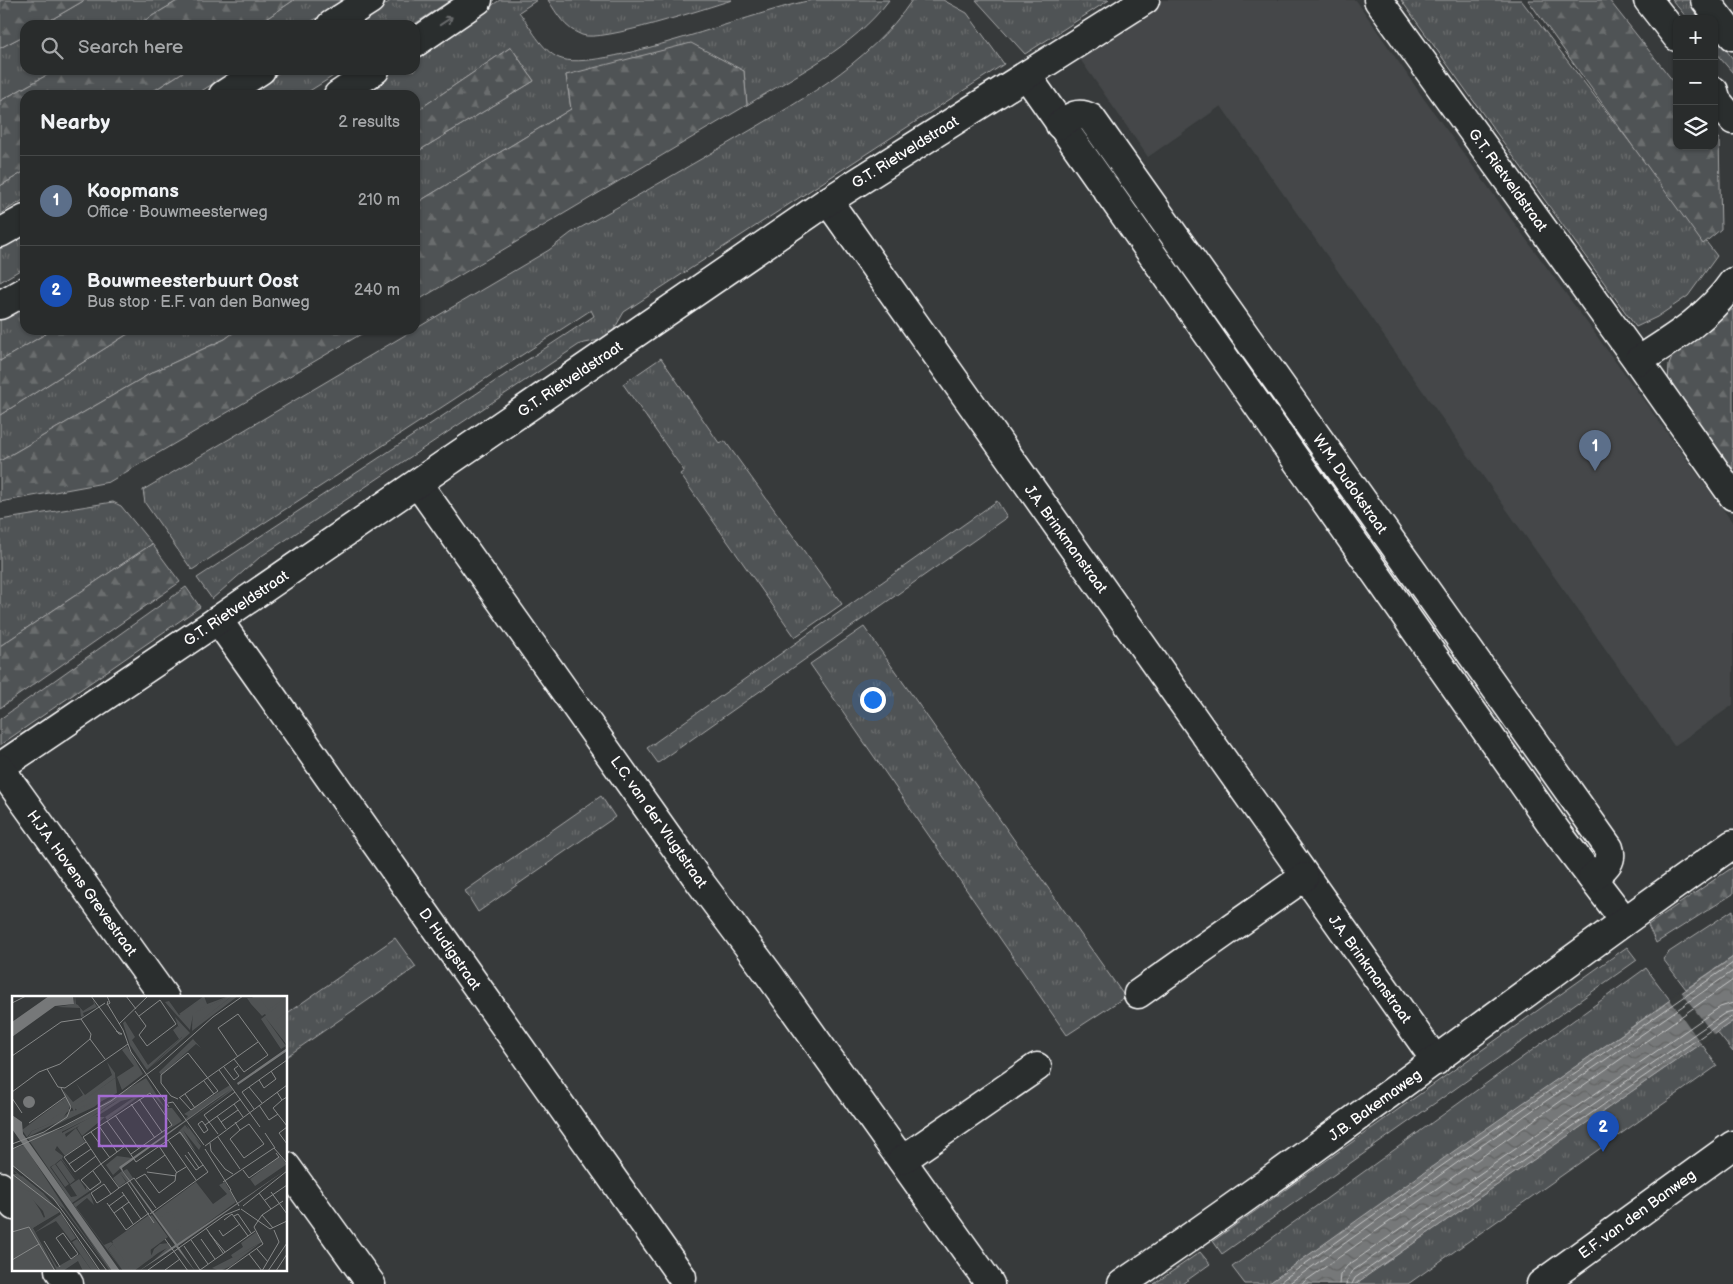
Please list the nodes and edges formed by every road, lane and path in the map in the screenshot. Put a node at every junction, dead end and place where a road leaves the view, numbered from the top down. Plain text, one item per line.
1 (370, 0) edge
2 (478, 0) edge
3 (1146, 0) edge
4 (1378, 0) edge
5 (1648, 0) edge
6 (1705, 0) edge
7 (339, 20) edge
8 (1673, 32) edge
9 (1733, 36) edge
10 (420, 40) edge
11 (253, 75) edge
12 (368, 75) edge
13 (1027, 76) junction
14 (1718, 87) edge
15 (231, 90) edge
16 (345, 90) edge
17 (1733, 100) edge
18 (1718, 101) edge
19 (1733, 120) edge
20 (828, 201) junction
21 (20, 222) edge
22 (0, 233) edge
23 (1728, 293) edge
24 (20, 294) edge
25 (0, 305) edge
26 (1638, 361) junction
27 (418, 484) junction
28 (1733, 496) edge
29 (218, 620) junction
30 (0, 767) edge
31 (1733, 844) edge
32 (1304, 876) junction
33 (1624, 920) junction
34 (1138, 994) dead end
35 (164, 996) edge
36 (1436, 1061) junction
37 (1037, 1067) dead end
38 (1733, 1145) edge
39 (902, 1160) junction
40 (288, 1169) edge
41 (0, 1186) edge
42 (12, 1203) edge
43 (60, 1272) edge
44 (681, 1282) edge
45 (1546, 1283) edge
46 (69, 1284) edge
47 (371, 1284) edge
48 (990, 1284) edge
49 (1122, 1284) edge

1 - 7 main road
10 -> 2 main road
3 - 13 main road, G.T. Rietveldstraat
4 - 26 main road, G.T. Rietveldstraat
5 - 8 main road
6 - 9 main road
11 - 15 main road
12 - 16 main road
13 - 20 main road, G.T. Rietveldstraat
13 - 33 main road, W.M. Dudokstraat
14 - 17 main road
18 - 19 main road
20 - 27 main road, G.T. Rietveldstraat
20 - 32 main road, J.A. Brinkmanstraat
21 - 22 main road
23 - 26 main road
24 - 25 main road
26 - 28 main road, G.T. Rietveldstraat
27 - 29 main road, G.T. Rietveldstraat
27 - 39 main road, L.C. van der Vlugtstraat
29 - 30 main road, G.T. Rietveldstraat
29 - 44 main road, D. Hudigstraat
30 - 35 main road, H.J.A. Hovens Grevestraat
31 - 33 main road, J.B. Bakemaweg
32 - 34 main road
32 - 36 main road, J.A. Brinkmanstraat
33 - 36 main road, J.B. Bakemaweg
36 - 49 main road, J.B. Bakemaweg
37 - 39 main road
38 - 45 main road, E.F. van den Banweg
39 - 48 main road, L.C. van der Vlugtstraat
40 - 47 main road
41 - 42 main road
43 - 46 main road

